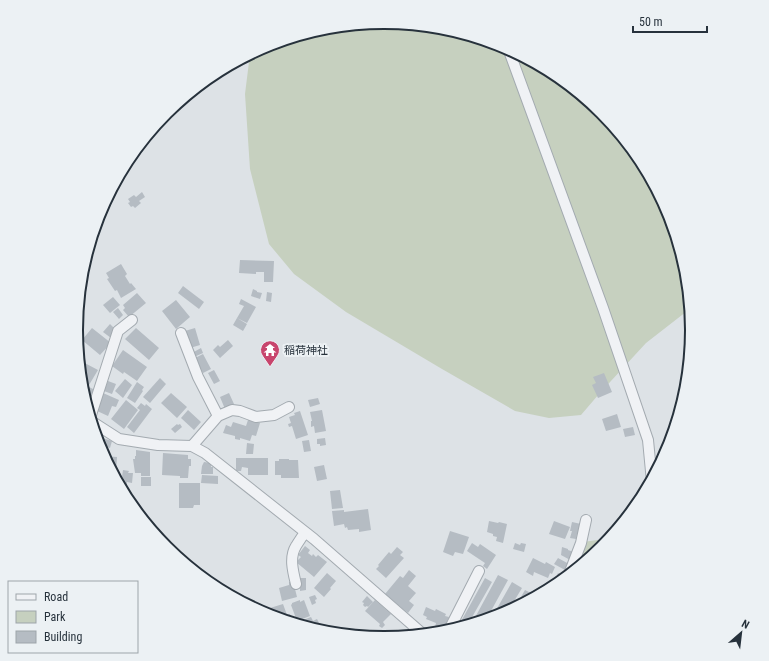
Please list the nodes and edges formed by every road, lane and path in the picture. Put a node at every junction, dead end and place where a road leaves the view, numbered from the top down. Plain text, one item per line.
1 (511, 57) edge
2 (132, 320) dead end
3 (181, 333) dead end
4 (290, 407) dead end
5 (94, 411) edge
6 (218, 416) junction
7 (98, 425) edge
8 (192, 446) junction
9 (651, 472) edge
10 (586, 520) dead end
11 (305, 532) junction
12 (572, 567) edge
13 (479, 571) dead end
14 (296, 584) dead end
15 (452, 624) edge
16 (418, 630) edge

1 - 9 street
2 - 5 street
3 - 6 street
4 - 6 street
6 - 8 street
7 - 8 street
8 - 11 street
10 - 12 street
11 - 14 street
11 - 16 street
13 - 15 street

